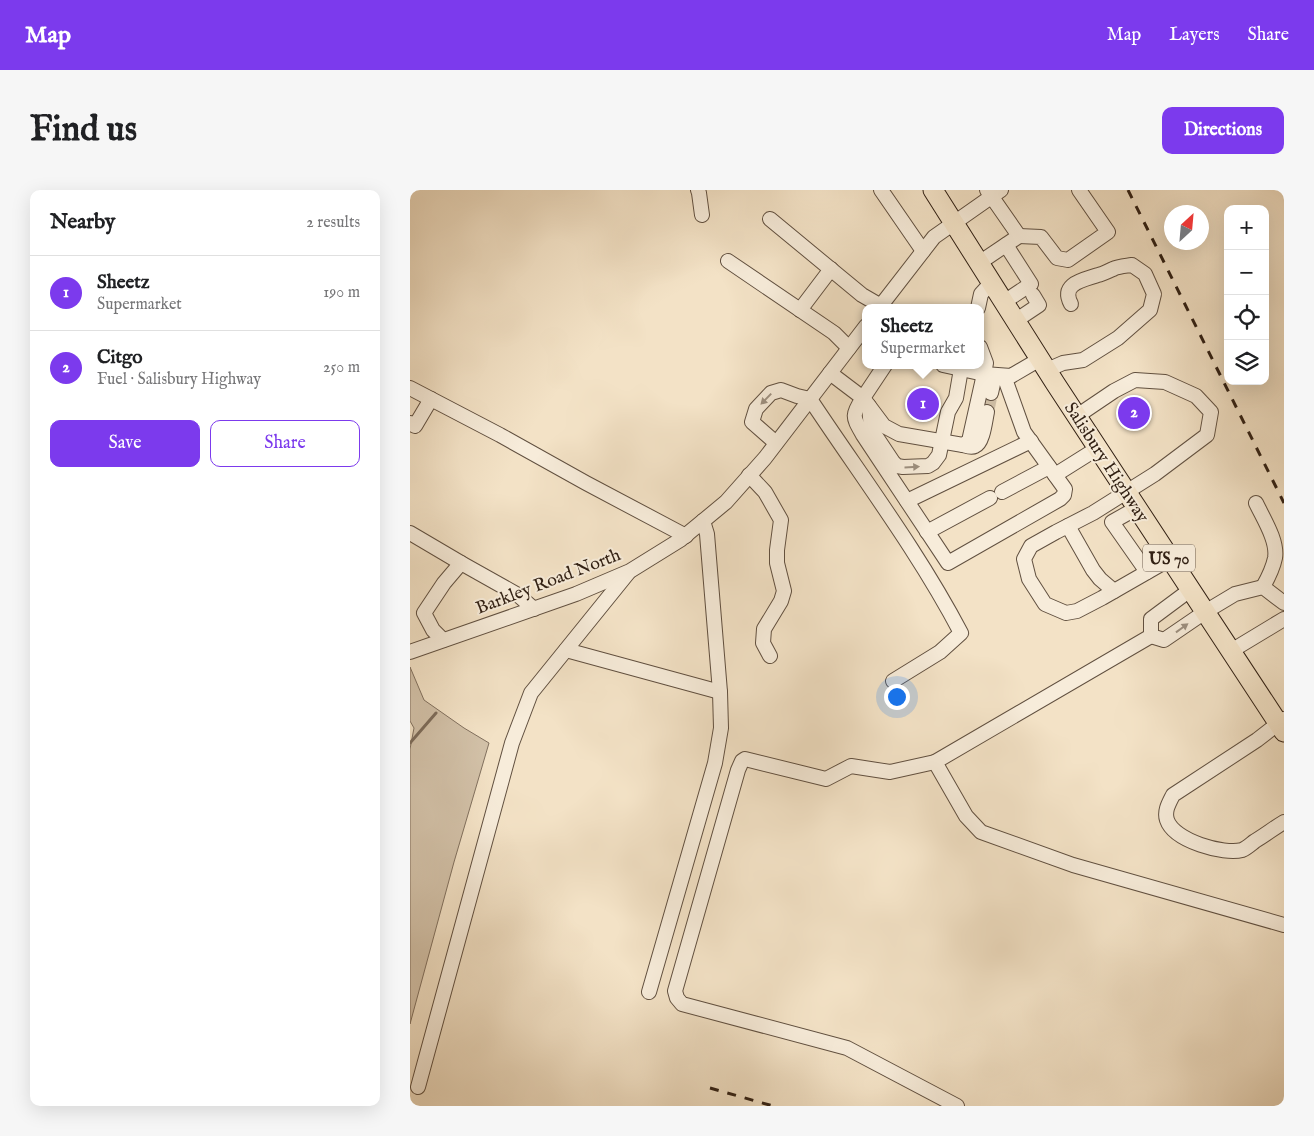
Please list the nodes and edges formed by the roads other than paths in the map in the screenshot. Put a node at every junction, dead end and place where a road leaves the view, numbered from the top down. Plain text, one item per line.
1 (698, 190) edge
2 (881, 190) edge
3 (933, 190) edge
4 (1079, 190) edge
5 (993, 192) edge
6 (702, 215) dead end
7 (770, 219) dead end
8 (954, 222) junction
9 (1019, 236) junction
10 (1006, 245) junction
11 (923, 251) junction
12 (728, 261) dead end
13 (979, 263) junction
14 (830, 269) junction
15 (992, 282) junction
16 (1033, 295) dead end
17 (1004, 302) junction
18 (876, 304) edge
19 (882, 304) edge
20 (979, 304) edge
21 (1071, 304) dead end
22 (800, 310) junction
23 (1016, 321) junction
24 (862, 331) edge
25 (849, 348) junction
26 (984, 358) edge
27 (1043, 364) junction
28 (883, 369) edge
29 (957, 369) edge
30 (966, 369) edge
31 (830, 373) junction
32 (994, 375) junction
33 (410, 388) edge
34 (991, 393) tunnel mouth
35 (431, 399) junction
36 (810, 399) junction
37 (866, 402) junction
38 (987, 412) tunnel mouth
39 (1077, 416) junction
40 (410, 423) edge
41 (1031, 441) junction
42 (942, 442) junction
43 (776, 443) junction
44 (963, 445) junction
45 (1098, 448) junction
46 (1052, 471) junction
47 (749, 475) junction
48 (1126, 491) junction
49 (907, 501) junction
50 (1256, 503) dead end
51 (1103, 507) junction
52 (1137, 508) junction
53 (703, 521) junction
54 (1112, 522) junction
55 (1068, 526) junction
56 (927, 532) junction
57 (410, 533) edge
58 (686, 536) junction
59 (1170, 559) junction
60 (461, 563) junction
61 (630, 571) junction
62 (1148, 572) junction
63 (1264, 587) junction
64 (1190, 590) junction
65 (1114, 591) junction
66 (1284, 603) edge
67 (534, 609) junction
68 (1205, 612) junction
69 (1284, 619) edge
70 (1151, 636) junction
71 (443, 640) junction
72 (413, 647) edge
73 (566, 650) junction
74 (1231, 652) junction
75 (770, 656) dead end
76 (893, 681) dead end
77 (720, 692) junction
78 (1282, 725) edge
79 (935, 762) junction
80 (1284, 822) edge
81 (1284, 925) edge
82 (649, 992) dead end
83 (418, 1087) dead end
84 (957, 1106) edge

1 - 6 street
2 - 11 street
3 - 8 highway, Salisbury Highway / US 70
4 - 9 street
5 - 8 street
5 - 9 street
7 - 14 street
8 - 11 street
8 - 13 highway, Salisbury Highway / US 70
9 - 10 street
10 - 13 street
10 - 17 street
11 - 19 street
12 - 22 street
13 - 15 highway, Salisbury Highway / US 70
14 - 18 street
14 - 22 street
15 - 17 highway, Salisbury Highway / US 70
15 - 20 street
16 - 23 street
17 - 23 highway, Salisbury Highway / US 70
21 - 27 street
22 - 25 street
23 - 27 highway, Salisbury Highway / US 70
24 - 25 street, Barkley Road North
25 - 31 street, Barkley Road North
26 - 32 street
27 - 32 street
27 - 39 highway, Salisbury Highway / US 70
28 - 37 street
29 - 42 street
30 - 32 street
31 - 36 street, Barkley Road North
31 - 37 street
32 - 34 street
32 - 41 street
32 - 44 street
33 - 35 street
35 - 40 street
35 - 58 street
36 - 43 street, Barkley Road North
36 -> 43 street
36 - 76 street
37 - 42 street
37 -> 42 street
37 - 49 street
38 - 44 street
39 - 45 highway, Salisbury Highway / US 70
39 - 48 street
41 - 46 street
41 - 49 street
42 - 44 street
43 - 47 street, Barkley Road North
45 - 46 street
45 - 48 highway, Salisbury Highway / US 70
46 - 56 street
46 - 56 street
47 - 53 street, Barkley Road North
47 - 75 street
48 - 51 street
48 - 52 highway, Salisbury Highway / US 70
49 - 56 street
50 - 63 street
51 - 54 street
51 - 55 street
52 - 54 street
52 - 59 highway, Salisbury Highway / US 70
53 - 58 street, Barkley Road North
53 - 77 street
54 - 62 street
55 - 65 street
55 - 65 street
57 - 60 street
58 - 61 street, Barkley Road North
59 - 62 street
59 - 64 highway, Salisbury Highway / US 70
60 - 67 street
60 - 71 street
61 - 67 street, Barkley Road North
61 - 73 street
62 - 65 street
63 - 66 street
63 - 68 street
64 - 68 highway, Salisbury Highway / US 70
64 - 70 street
67 - 71 street, Barkley Road North
70 -> 68 street
68 - 74 highway, Salisbury Highway / US 70
69 - 74 street
70 - 79 street
71 - 72 street, Barkley Road North
73 - 77 street
73 - 83 street
74 - 78 highway, Salisbury Highway / US 70
77 - 82 street
78 - 80 street
79 - 81 street
79 - 84 street

